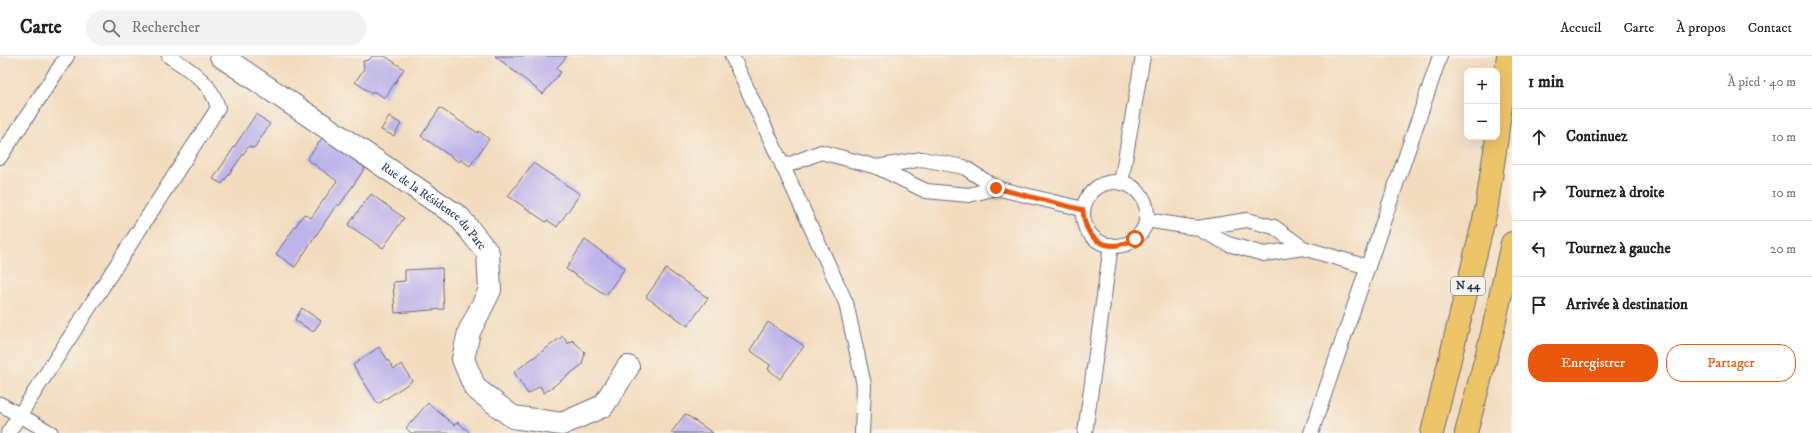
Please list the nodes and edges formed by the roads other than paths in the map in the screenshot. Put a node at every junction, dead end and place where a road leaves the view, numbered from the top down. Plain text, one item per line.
1 (67, 56) edge
2 (169, 56) edge
3 (221, 56) edge
4 (732, 56) edge
5 (1143, 56) edge
6 (1440, 56) edge
7 (1508, 56) edge
8 (1500, 114) edge
9 (1496, 140) edge
10 (0, 157) edge
11 (877, 166) junction
12 (783, 167) junction
13 (1121, 183) junction
14 (996, 188) junction
15 (1083, 210) junction
16 (1146, 220) junction
17 (1197, 228) junction
18 (1512, 243) edge
19 (1111, 245) junction
20 (1303, 248) junction
21 (1368, 267) junction
22 (628, 366) dead end
23 (0, 404) edge
24 (20, 415) junction
25 (8, 433) edge
26 (51, 433) edge
27 (862, 433) edge
28 (1085, 433) edge
29 (1311, 433) edge
30 (1432, 433) edge
31 (1466, 433) edge

1 - 10 lane
2 - 24 lane
3 - 22 street, Rue de la Résidence du Parc
4 - 12 lane
5 - 13 lane
6 - 21 lane
7 - 8 main road, N 44
9 - 30 main road, N 44
11 - 12 lane
11 - 14 lane
11 - 14 lane
12 - 27 lane
13 - 15 lane
13 - 16 lane
14 - 15 lane
15 - 19 lane
16 - 17 lane
16 - 19 lane
17 - 20 lane
17 - 20 lane
18 - 31 main road, N 44
19 - 28 lane
20 - 21 lane
21 - 29 lane
23 - 24 lane
24 - 25 lane
24 - 26 lane

